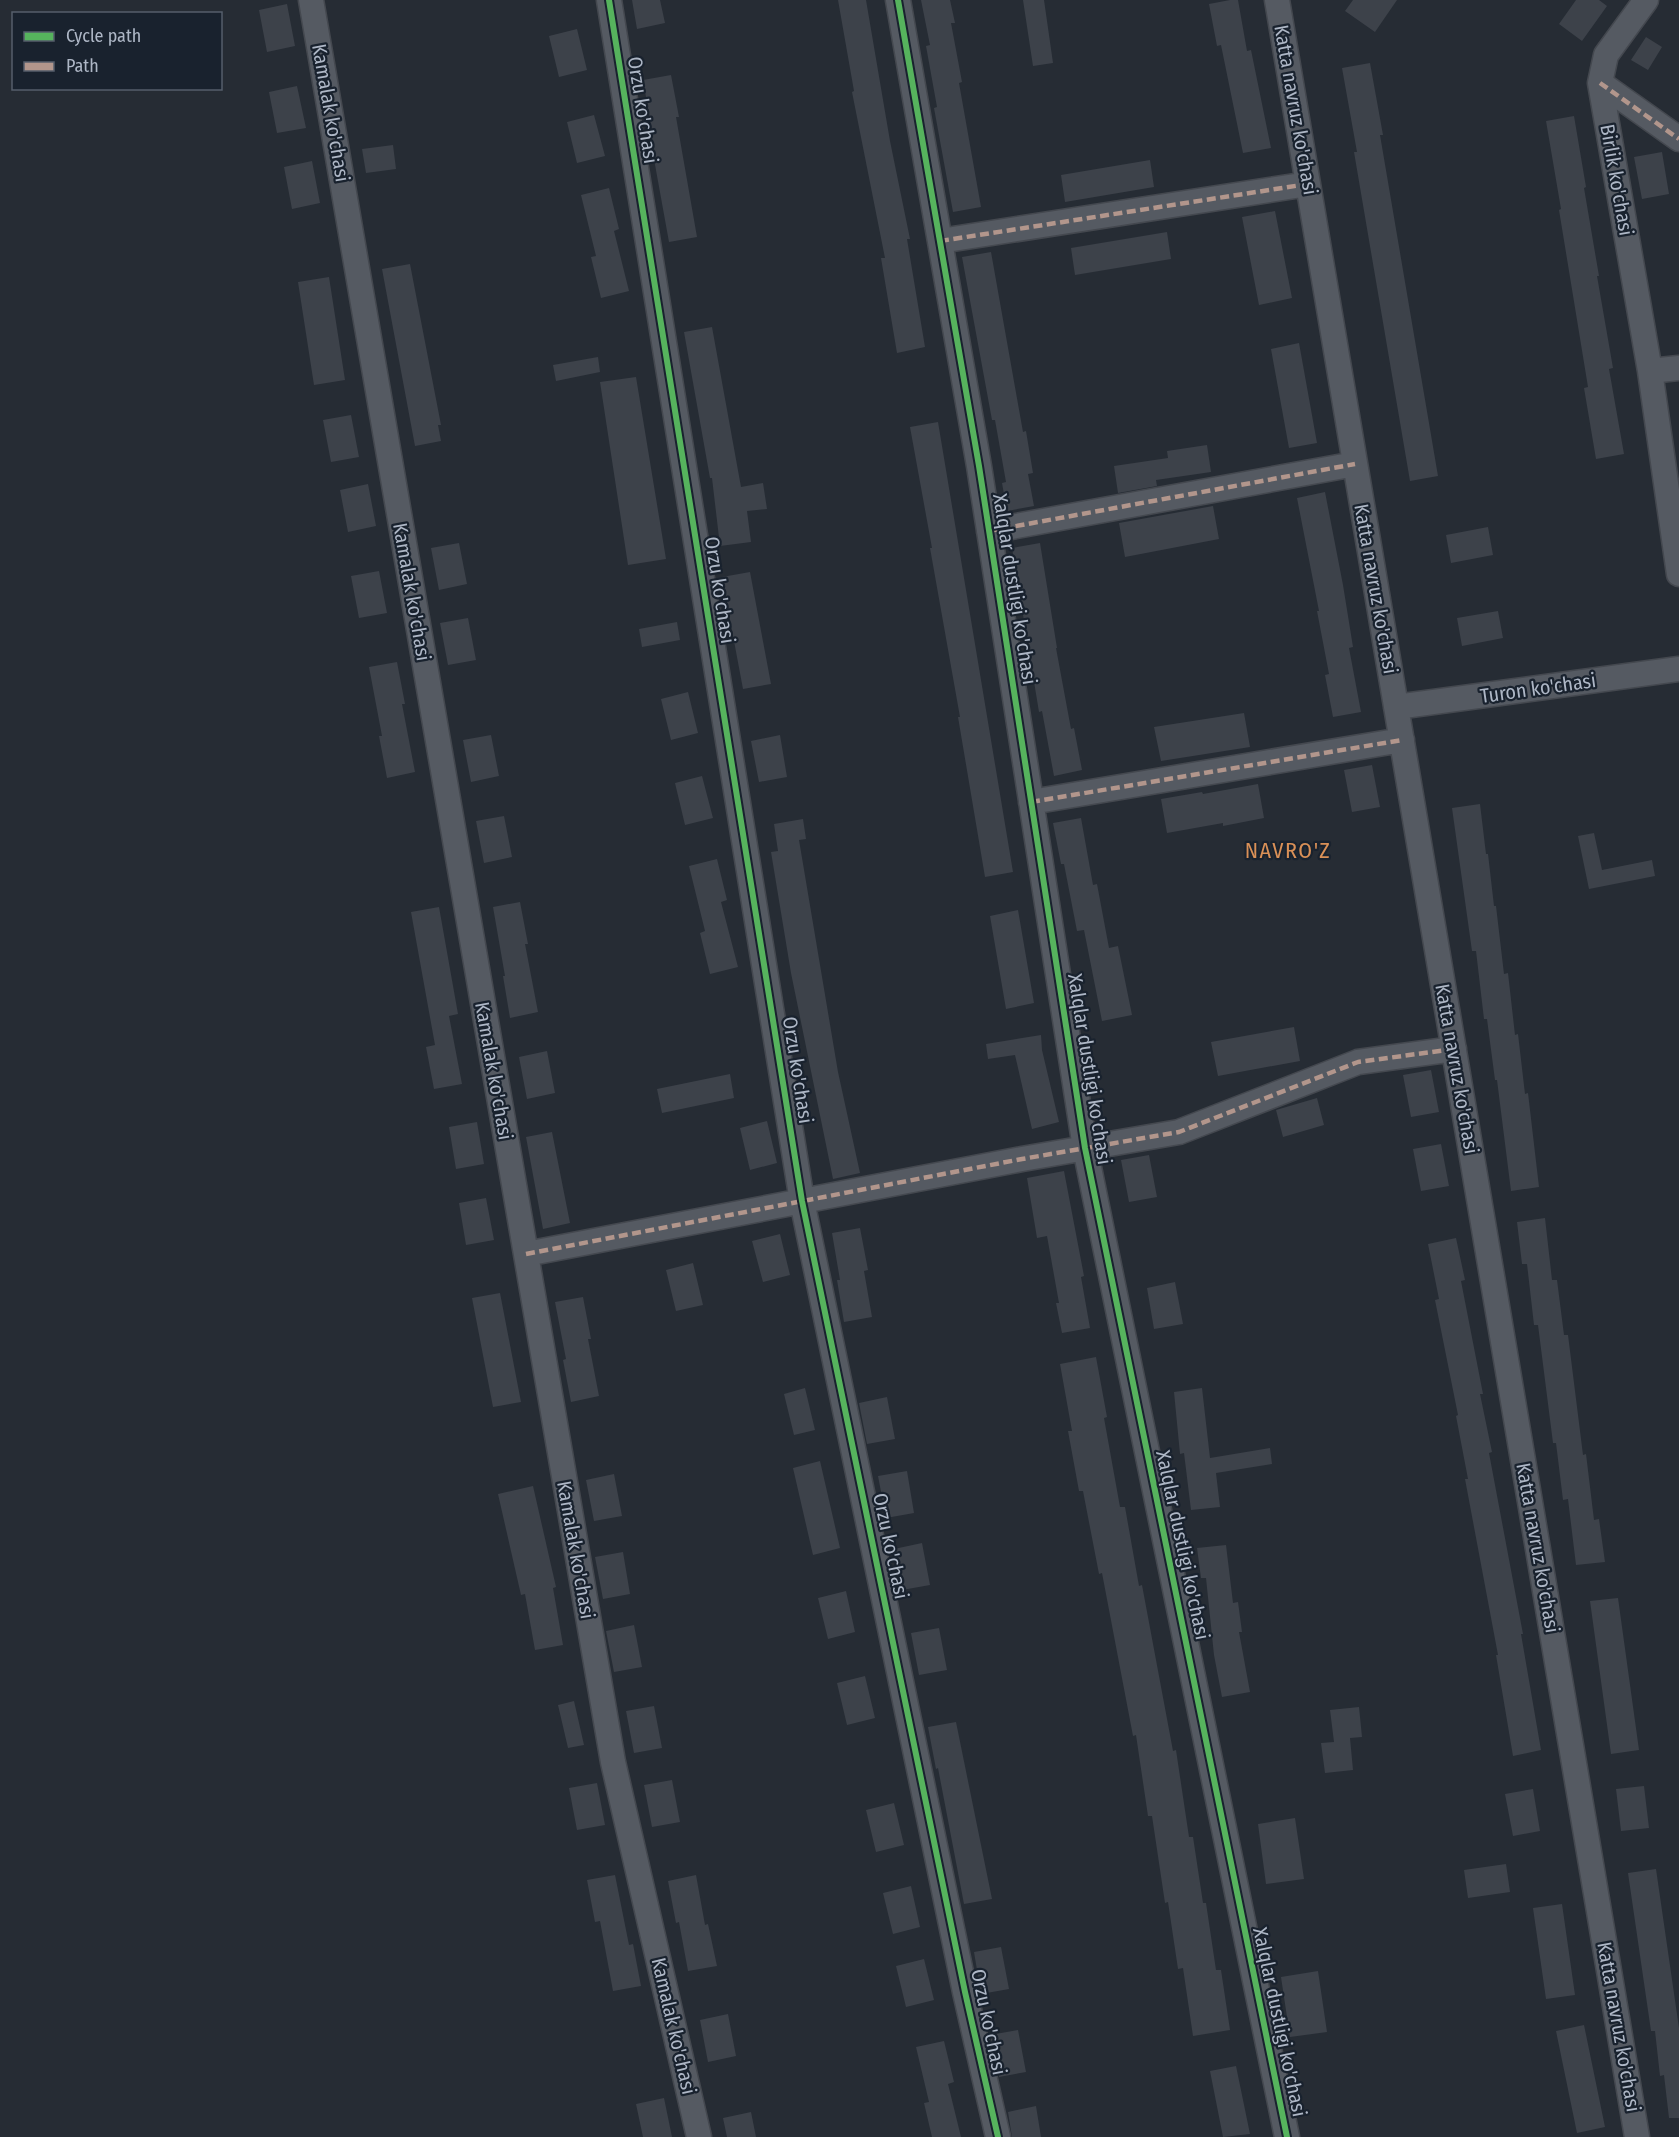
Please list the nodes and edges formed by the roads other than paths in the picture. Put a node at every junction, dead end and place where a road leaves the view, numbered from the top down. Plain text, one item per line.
1 (311, 0) edge
2 (609, 0) edge
3 (898, 0) edge
4 (1277, 0) edge
5 (1646, 0) edge
6 (1600, 82) junction
7 (1679, 139) edge
8 (1308, 184) junction
9 (940, 241) junction
10 (1679, 368) edge
11 (1650, 371) junction
12 (1355, 464) junction
13 (989, 531) junction
14 (1679, 574) edge
15 (1679, 669) edge
16 (1396, 707) junction
17 (1402, 740) junction
18 (1031, 802) junction
19 (1454, 1049) junction
20 (1085, 1148) junction
21 (802, 1201) junction
22 (526, 1254) junction
23 (699, 2137) edge
24 (998, 2137) edge
25 (1287, 2137) edge
26 (1637, 2137) edge

1 - 22 street, Kamalak ko'chasi
2 - 21 street, Orzu ko'chasi
3 - 9 street, Xalqlar dustligi ko'chasi
4 - 8 street, Katta navruz ko'chasi
5 - 6 street, Birlik ko'chasi
6 - 7 street
6 - 11 street, Birlik ko'chasi
8 - 9 street
8 - 12 street, Katta navruz ko'chasi
9 - 13 street, Xalqlar dustligi ko'chasi
10 - 11 street
11 - 14 street, Birlik ko'chasi
12 - 13 street
12 - 16 street, Katta navruz ko'chasi
13 - 18 street, Xalqlar dustligi ko'chasi
15 - 16 street, Turon ko'chasi
16 - 17 street, Katta navruz ko'chasi
17 - 18 street
17 - 19 street, Katta navruz ko'chasi
18 - 20 street, Xalqlar dustligi ko'chasi
19 - 20 street
19 - 26 street, Katta navruz ko'chasi
20 - 21 street
20 - 25 street, Xalqlar dustligi ko'chasi
21 - 22 street
21 - 24 street, Orzu ko'chasi
22 - 23 street, Kamalak ko'chasi

